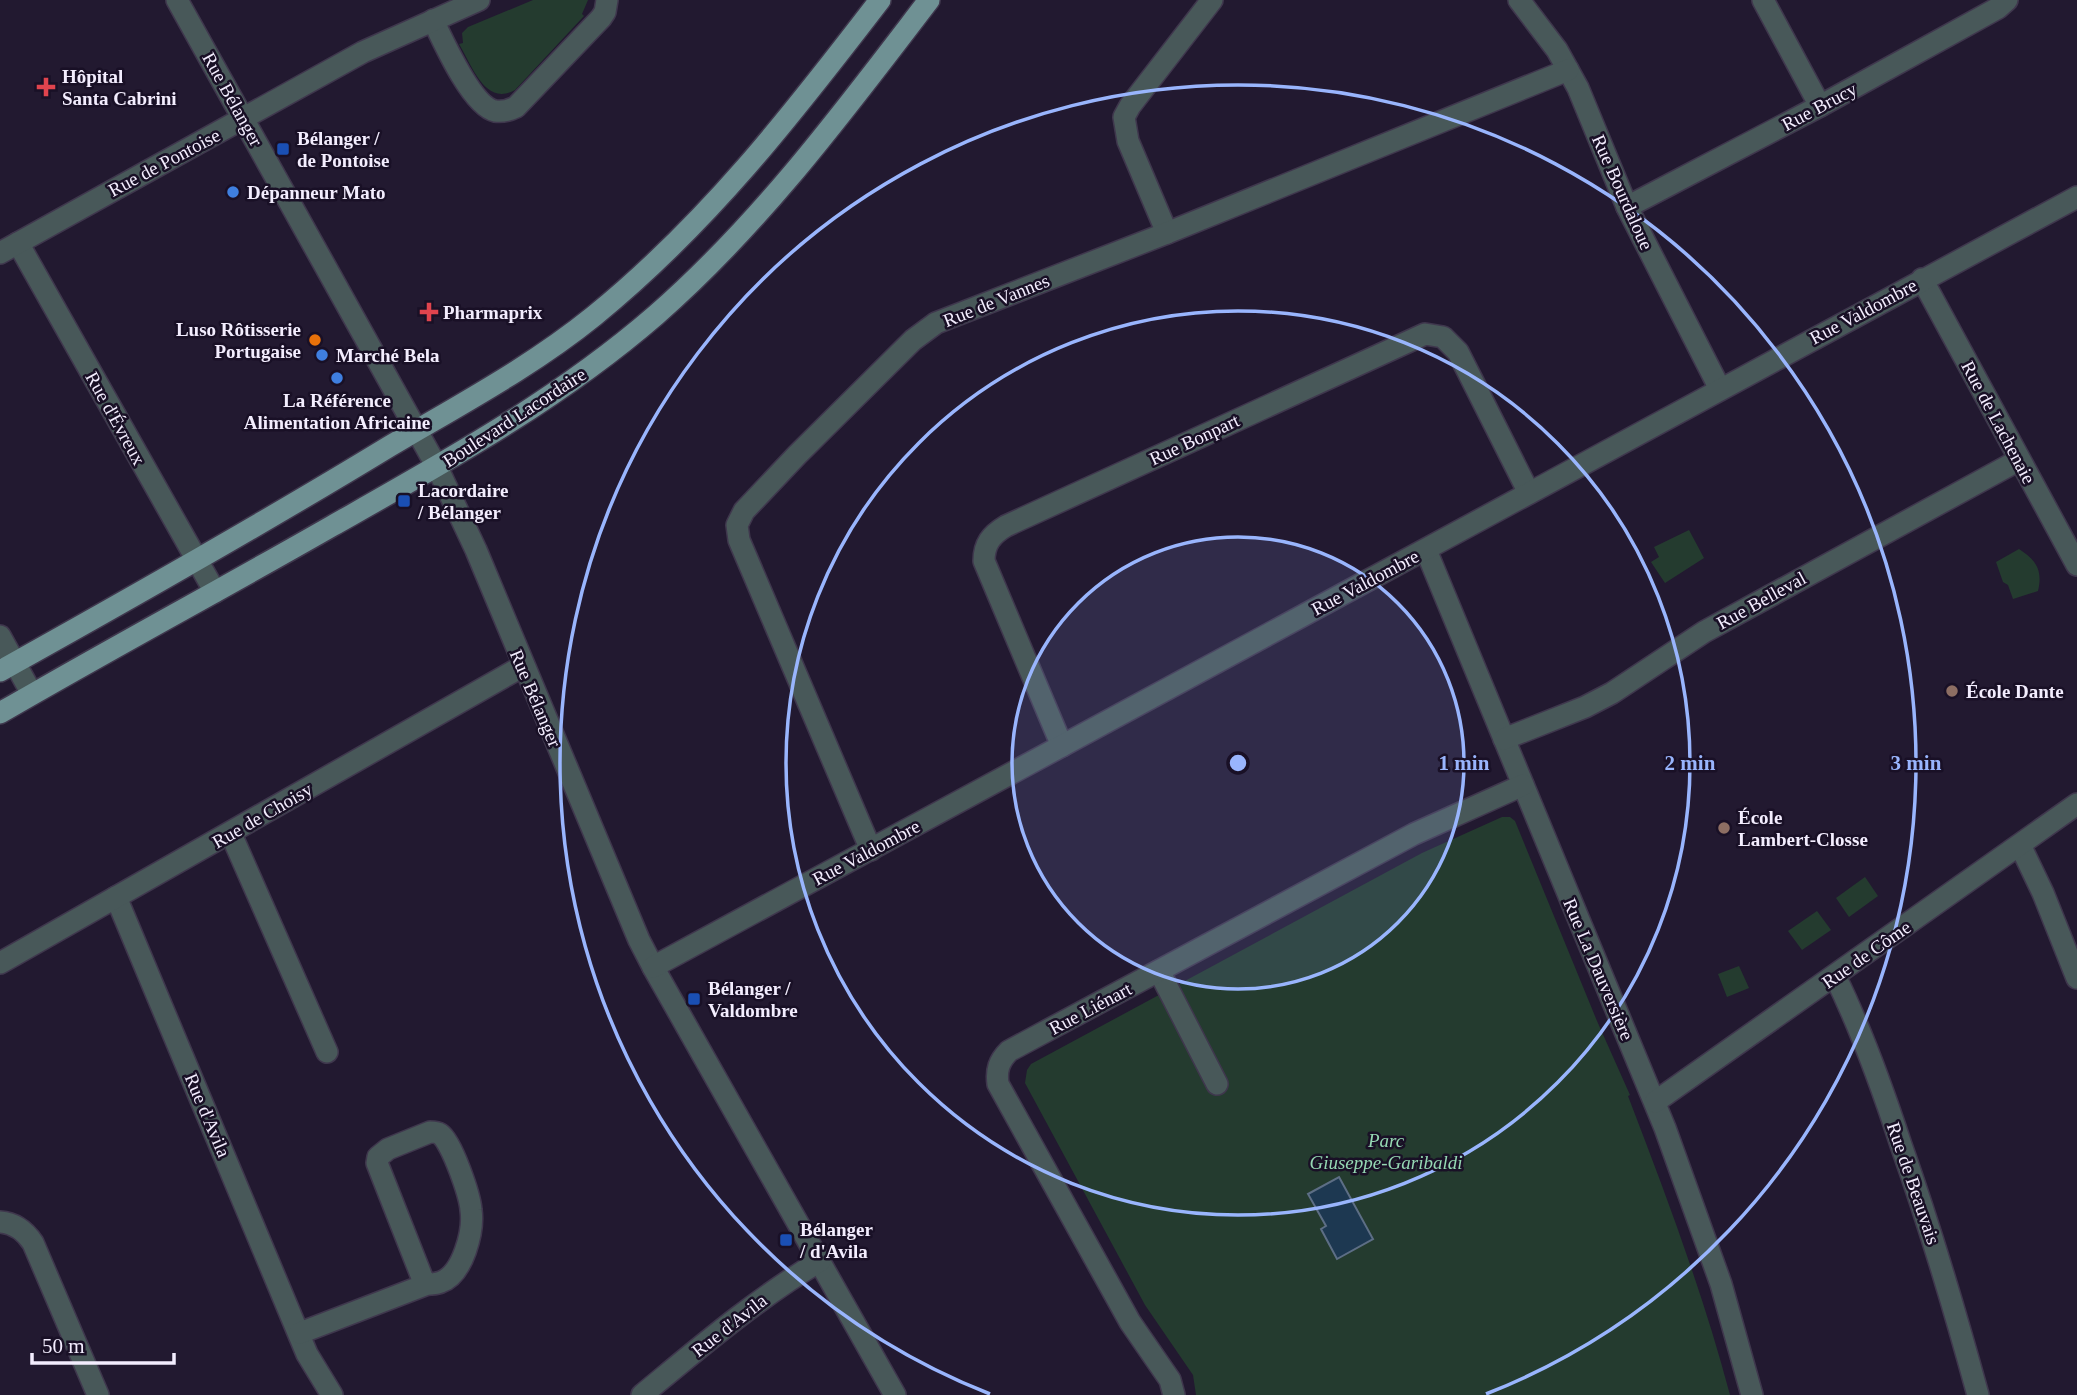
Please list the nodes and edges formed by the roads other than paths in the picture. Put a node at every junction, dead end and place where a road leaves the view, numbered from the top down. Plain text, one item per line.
1 (177, 0) edge
2 (607, 0) edge
3 (880, 0) edge
4 (929, 0) edge
5 (1212, 0) edge
6 (1519, 0) edge
7 (1763, 0) edge
8 (2007, 0) edge
9 (472, 1) edge
10 (433, 20) junction
11 (1568, 70) junction
12 (1820, 106) junction
13 (244, 119) junction
14 (2077, 197) edge
15 (1627, 207) junction
16 (1167, 233) junction
17 (9, 248) edge
18 (1922, 279) junction
19 (1720, 388) junction
20 (417, 431) junction
21 (2019, 460) junction
22 (437, 467) junction
23 (1529, 494) junction
24 (1426, 550) junction
25 (195, 560) junction
26 (2077, 565) edge
27 (215, 592) junction
28 (0, 636) edge
29 (523, 666) junction
30 (7, 667) edge
31 (32, 694) junction
32 (0, 713) edge
33 (1504, 739) junction
34 (1062, 746) junction
35 (1523, 785) junction
36 (2077, 804) edge
37 (231, 834) junction
38 (2020, 845) junction
39 (871, 850) junction
40 (116, 897) junction
41 (0, 963) edge
42 (653, 967) junction
43 (1159, 971) junction
44 (1835, 976) junction
45 (2077, 978) edge
46 (327, 1052) dead end
47 (1217, 1084) dead end
48 (1655, 1102) junction
49 (0, 1223) edge
50 (820, 1261) junction
51 (425, 1285) junction
52 (299, 1333) junction
53 (98, 1395) edge
54 (332, 1395) edge
55 (642, 1395) edge
56 (895, 1395) edge
57 (1174, 1395) edge
58 (1752, 1395) edge
59 (1978, 1395) edge

1 - 13 street, Rue Bélanger
2 - 10 street
3 - 20 main road, Boulevard Lacordaire
4 - 22 main road, Boulevard Lacordaire
5 - 16 street
6 - 11 street, Rue Bourdaloue
7 - 12 street
8 - 12 street, Rue Brucy
9 - 10 street, Rue de Pontoise
10 - 13 street, Rue de Pontoise
11 - 15 street, Rue Bourdaloue
11 - 16 street, Rue de Vannes
12 - 15 street, Rue Brucy
13 - 17 street, Rue de Pontoise
13 - 20 street, Rue Bélanger
14 - 18 street, Rue Valdombre
15 - 19 street, Rue Bourdaloue
16 - 39 street, Rue de Vannes
17 - 25 street, Rue d'Évreux
18 - 19 street, Rue Valdombre
18 - 21 street, Rue de Lachenaie
19 - 23 street, Rue Valdombre
20 - 22 street, Rue Bélanger
20 - 25 main road, Boulevard Lacordaire
21 - 26 street, Rue de Lachenaie
21 - 33 street, Rue Belleval
22 - 27 main road, Boulevard Lacordaire
22 - 29 street, Rue Bélanger
23 - 24 street, Rue Valdombre
23 - 34 street, Rue Bonpart
24 - 33 street, Rue La Dauversière
24 - 34 street, Rue Valdombre
25 - 27 street, Rue d'Évreux
25 - 30 main road, Boulevard Lacordaire
27 - 31 main road, Boulevard Lacordaire
28 - 30 street
29 - 37 street, Rue de Choisy
29 - 42 street, Rue Bélanger
30 - 31 street
31 - 32 main road, Boulevard Lacordaire
33 - 35 street, Rue La Dauversière
34 - 39 street, Rue Valdombre
35 - 43 street, Rue Liénart
35 - 48 street, Rue La Dauversière
36 - 38 street, Rue de Côme
37 - 40 street, Rue de Choisy
37 - 46 street
38 - 44 street, Rue de Côme
38 - 45 street
39 - 42 street, Rue Valdombre
40 - 41 street, Rue de Choisy
40 - 52 street, Rue d'Avila
42 - 50 street, Rue Bélanger
43 - 47 street
43 - 57 street, Rue Liénart
44 - 48 street, Rue de Côme
44 - 59 street, Rue de Beauvais
48 - 58 street, Rue La Dauversière
49 - 53 street
50 - 55 street, Rue d'Avila
50 - 56 street, Rue Bélanger
51 - 51 street
51 - 52 street
52 - 54 street, Rue d'Avila

